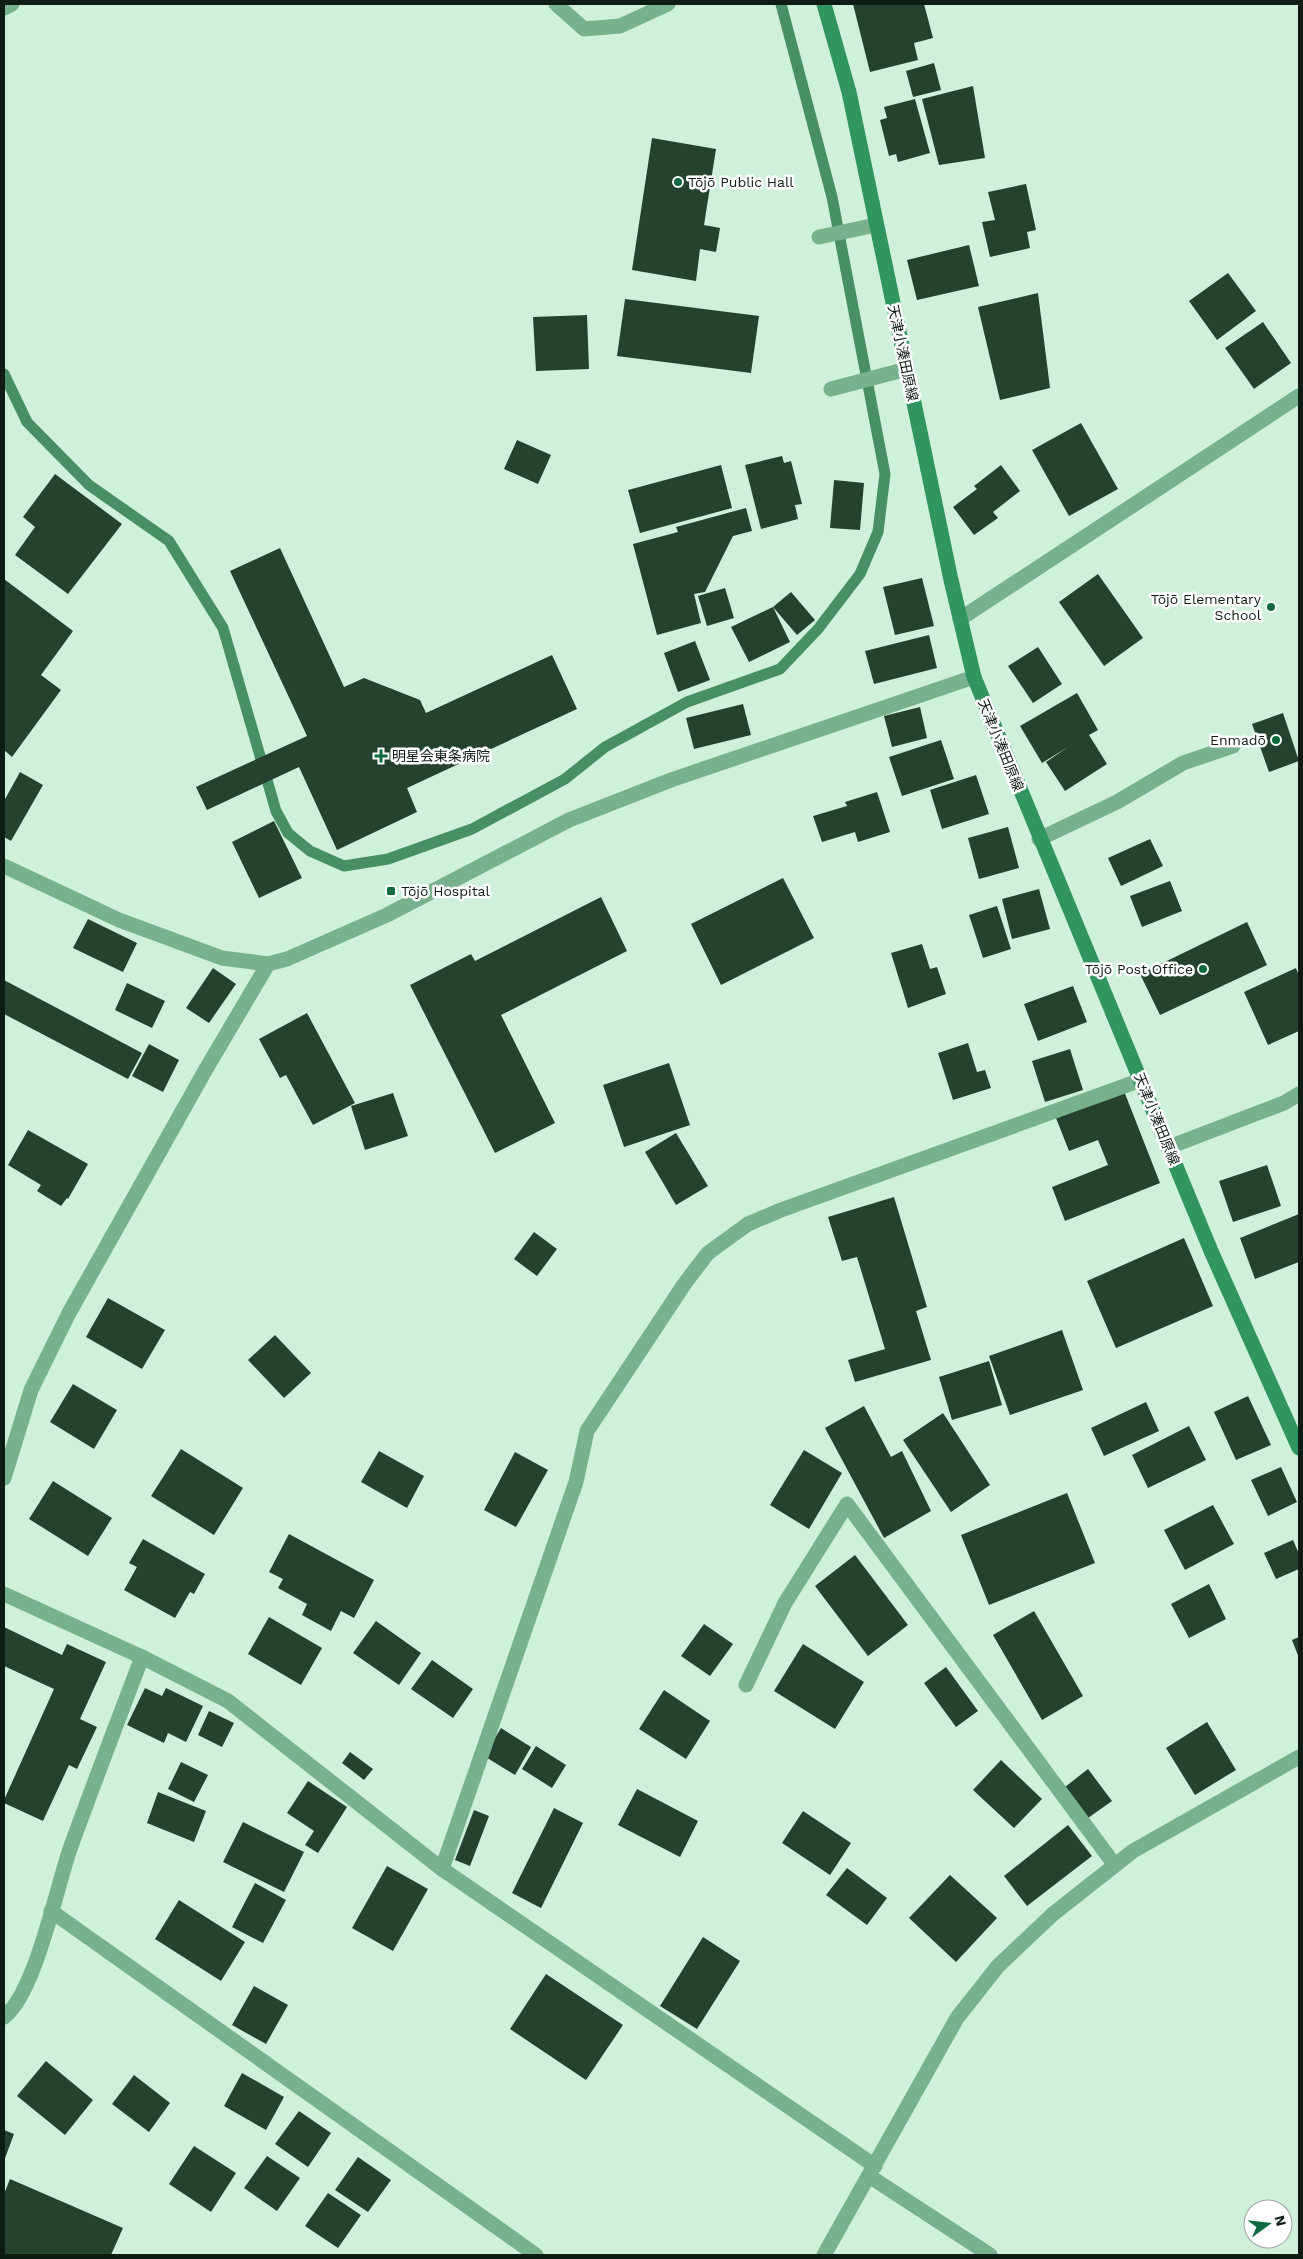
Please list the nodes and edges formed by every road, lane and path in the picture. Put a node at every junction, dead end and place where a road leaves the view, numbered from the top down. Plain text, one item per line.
1 (12, 4) edge
2 (556, 4) edge
3 (668, 4) edge
4 (824, 4) edge
5 (4, 8) edge
6 (876, 225) junction
7 (819, 237) dead end
8 (907, 369) junction
9 (831, 389) dead end
10 (1299, 396) edge
11 (960, 619) junction
12 (974, 677) junction
13 (1233, 746) dead end
14 (1039, 839) junction
15 (4, 866) edge
16 (268, 964) junction
17 (1141, 1080) junction
18 (1299, 1094) edge
19 (1169, 1147) junction
20 (1299, 1448) edge
21 (4, 1478) edge
22 (4, 1594) edge
23 (142, 1657) junction
24 (746, 1685) dead end
25 (1299, 1757) edge
26 (1114, 1864) junction
27 (442, 1869) junction
28 (51, 1911) junction
29 (4, 2017) edge
30 (872, 2171) junction
31 (536, 2255) edge
32 (824, 2255) edge
33 (990, 2255) edge

1 - 5 street
2 - 3 street
4 - 6 main road, 天津小湊田原線
6 - 7 street
6 - 8 main road, 天津小湊田原線
8 - 9 street
8 - 11 main road, 天津小湊田原線
10 - 11 street
11 - 12 main road, 天津小湊田原線
12 - 14 main road, 天津小湊田原線
12 - 16 street
13 - 14 street
14 - 17 main road, 天津小湊田原線
15 - 16 street
16 - 21 street
17 - 19 main road, 天津小湊田原線
17 - 27 street
18 - 19 street
19 - 20 main road, 天津小湊田原線
22 - 23 street
23 - 27 street
23 - 28 street
24 - 26 street
25 - 26 street
26 - 30 street
27 - 30 street
28 - 29 street
28 - 31 street
30 - 32 street
30 - 33 street

